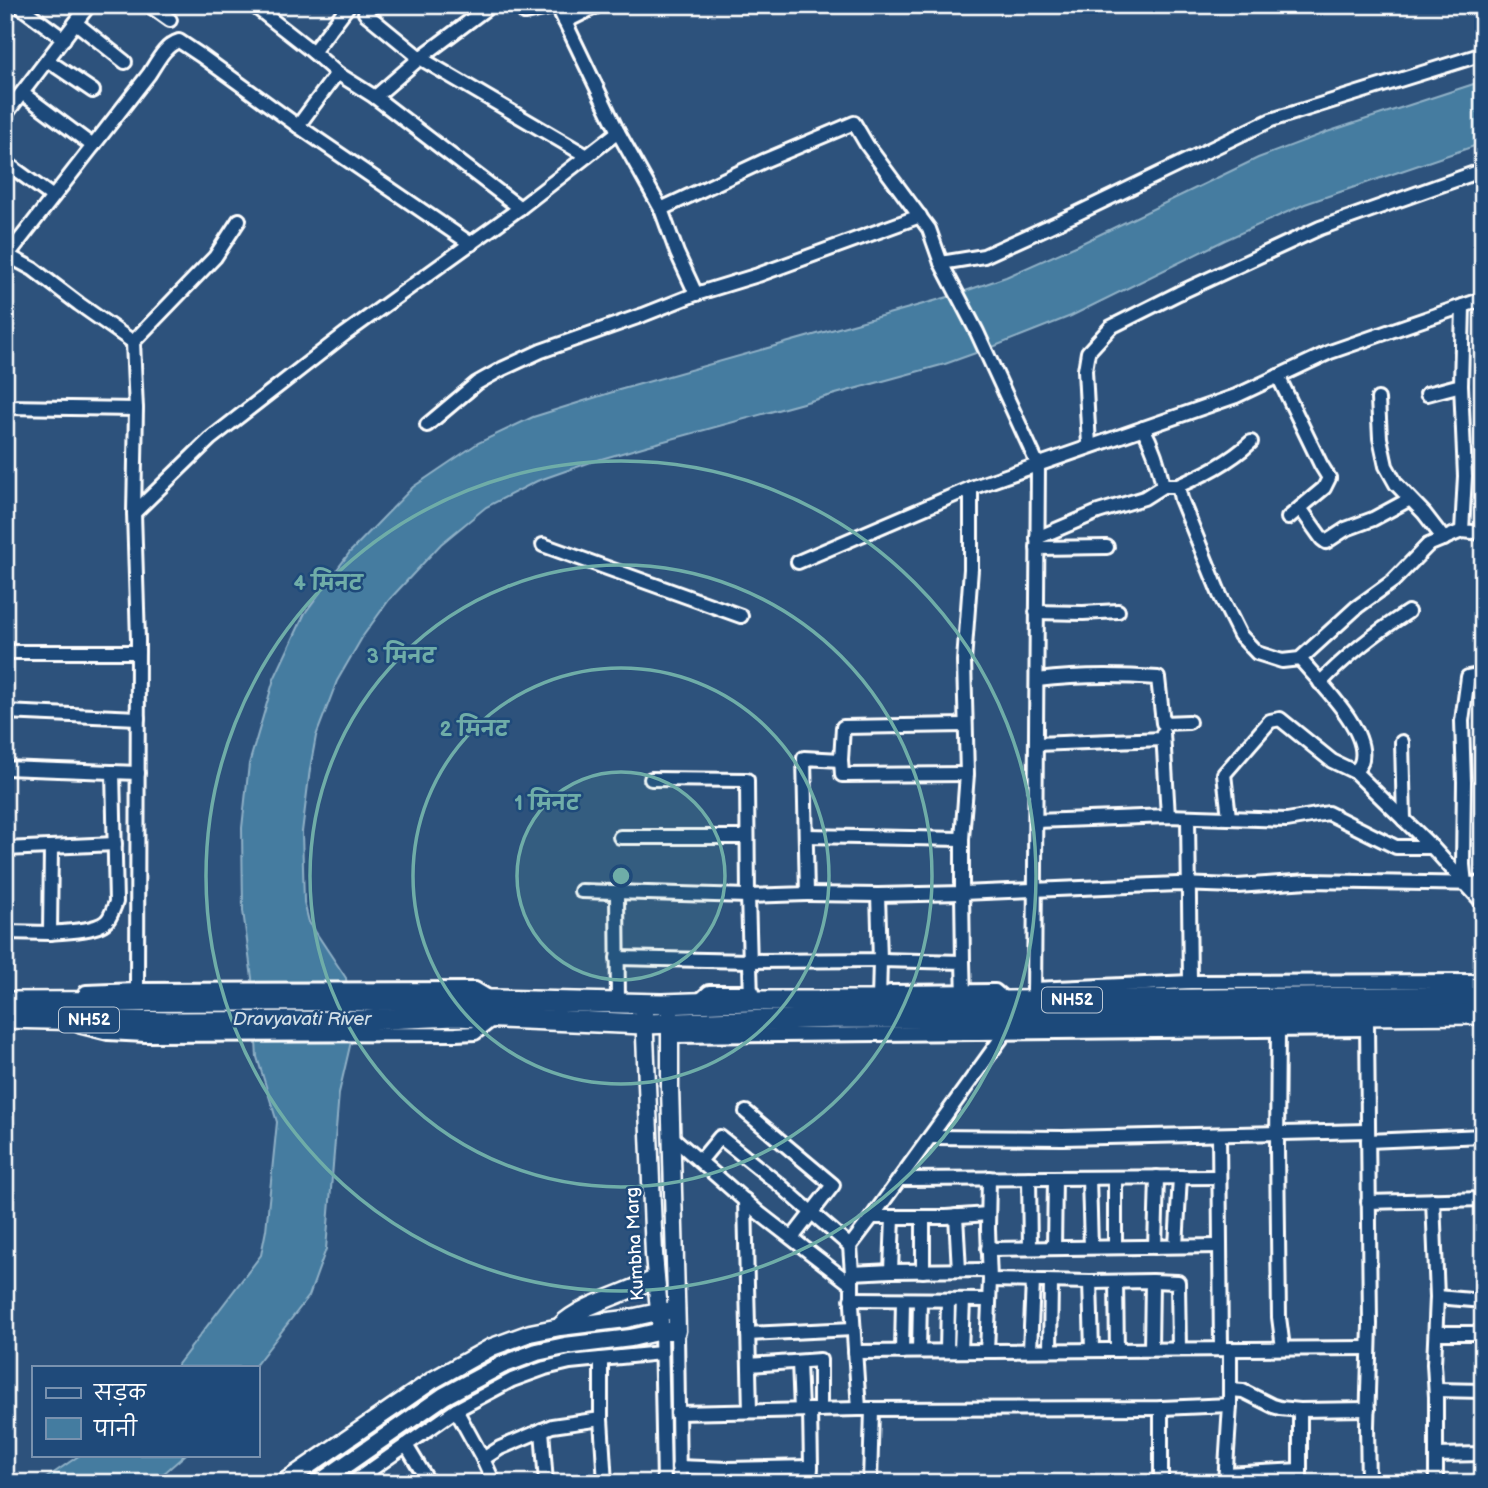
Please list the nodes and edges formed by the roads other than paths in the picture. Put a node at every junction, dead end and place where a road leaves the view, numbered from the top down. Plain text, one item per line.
1 (18, 5) edge
2 (89, 5) edge
3 (149, 5) edge
4 (253, 5) edge
5 (491, 5) edge
6 (519, 5) edge
7 (599, 5) edge
8 (348, 6) edge
9 (558, 6) edge
10 (365, 13) dead end
11 (170, 20) dead end
12 (565, 22) junction
13 (75, 23) junction
14 (64, 39) junction
15 (313, 52) junction
16 (1483, 54) edge
17 (420, 58) junction
18 (47, 60) junction
19 (125, 61) dead end
20 (337, 73) junction
21 (93, 91) dead end
22 (22, 93) junction
23 (375, 97) junction
24 (7, 110) edge
25 (298, 126) junction
26 (618, 132) junction
27 (93, 146) junction
28 (587, 156) junction
29 (5, 162) edge
30 (1483, 170) edge
31 (53, 197) junction
32 (520, 208) junction
33 (660, 209) junction
34 (920, 216) junction
35 (239, 220) dead end
36 (471, 244) junction
37 (7, 255) edge
38 (941, 263) junction
39 (696, 294) junction
40 (1483, 299) edge
41 (1463, 306) junction
42 (134, 342) junction
43 (1278, 376) junction
44 (1461, 385) junction
45 (1427, 394) dead end
46 (1378, 399) dead end
47 (5, 407) edge
48 (136, 409) junction
49 (427, 425) dead end
50 (1143, 428) junction
51 (1251, 442) dead end
52 (1090, 446) junction
53 (1038, 465) junction
54 (1163, 486) junction
55 (1178, 486) junction
56 (971, 488) junction
57 (1410, 499) junction
58 (1300, 508) junction
59 (134, 513) junction
60 (1288, 518) dead end
61 (1462, 531) junction
62 (1483, 533) edge
63 (1444, 539) junction
64 (1037, 543) junction
65 (543, 545) dead end
66 (1107, 547) dead end
67 (798, 562) dead end
68 (1118, 611) dead end
69 (1036, 612) junction
70 (1408, 612) dead end
71 (741, 616) dead end
72 (5, 652) edge
73 (138, 652) junction
74 (1300, 659) junction
75 (1483, 674) edge
76 (1037, 680) junction
77 (1320, 683) junction
78 (5, 712) edge
79 (138, 718) junction
80 (1189, 722) dead end
81 (1163, 723) junction
82 (965, 725) junction
83 (1163, 739) junction
84 (1402, 742) dead end
85 (1036, 744) junction
86 (841, 760) junction
87 (5, 768) edge
88 (113, 772) junction
89 (1355, 772) junction
90 (138, 773) junction
91 (967, 774) junction
92 (651, 779) dead end
93 (1168, 816) junction
94 (1229, 817) junction
95 (1188, 818) junction
96 (1404, 820) junction
97 (1036, 821) junction
98 (806, 835) junction
99 (620, 837) dead end
100 (747, 837) junction
101 (962, 839) junction
102 (115, 844) junction
103 (51, 847) junction
104 (1432, 847) junction
105 (5, 849) edge
106 (1189, 884) junction
107 (1466, 884) junction
108 (1483, 884) edge
109 (1035, 890) junction
110 (581, 891) dead end
111 (617, 893) junction
112 (962, 893) junction
113 (807, 894) junction
114 (878, 895) junction
115 (748, 896) junction
116 (1483, 902) edge
117 (5, 932) edge
118 (50, 933) junction
119 (617, 958) junction
120 (880, 960) junction
121 (750, 961) junction
122 (964, 962) junction
123 (1483, 981) edge
124 (1190, 982) junction
125 (137, 990) junction
126 (5, 993) edge
127 (1034, 995) junction
128 (751, 996) junction
129 (879, 996) junction
130 (964, 996) junction
131 (1483, 996) edge
132 (85, 997) junction
133 (5, 1002) edge
134 (618, 1003) junction
135 (644, 1003) junction
136 (494, 1009) junction
137 (172, 1012) junction
138 (1483, 1014) edge
139 (5, 1018) edge
140 (1006, 1018) junction
141 (52, 1019) junction
142 (670, 1021) junction
143 (1367, 1022) junction
144 (644, 1024) junction
145 (1278, 1031) junction
146 (746, 1112) dead end
147 (1277, 1134) junction
148 (1219, 1135) junction
149 (671, 1136) junction
150 (1367, 1136) junction
151 (1483, 1136) edge
152 (930, 1137) junction
153 (701, 1160) junction
154 (1157, 1177) junction
155 (1180, 1177) junction
156 (1219, 1177) junction
157 (900, 1178) junction
158 (989, 1178) junction
159 (1029, 1178) junction
160 (1055, 1178) junction
161 (1089, 1178) junction
162 (1115, 1178) junction
163 (1483, 1199) edge
164 (745, 1200) junction
165 (1433, 1200) junction
166 (1368, 1202) junction
167 (811, 1212) junction
168 (988, 1214) junction
169 (956, 1216) junction
170 (872, 1217) junction
171 (893, 1217) junction
172 (923, 1217) junction
173 (792, 1238) junction
174 (1220, 1245) junction
175 (850, 1246) junction
176 (1176, 1246) junction
177 (1091, 1247) junction
178 (1115, 1247) junction
179 (1155, 1247) junction
180 (1030, 1248) junction
181 (1054, 1248) junction
182 (988, 1249) junction
183 (958, 1270) junction
184 (891, 1271) junction
185 (923, 1271) junction
186 (989, 1275) junction
187 (656, 1278) junction
188 (852, 1279) junction
189 (1032, 1281) junction
190 (1152, 1281) junction
191 (1051, 1282) junction
192 (1090, 1282) junction
193 (1116, 1282) junction
194 (1437, 1297) junction
195 (851, 1300) junction
196 (903, 1300) junction
197 (920, 1300) junction
198 (948, 1300) junction
199 (963, 1300) junction
200 (988, 1300) junction
201 (1483, 1301) edge
202 (676, 1310) junction
203 (659, 1312) junction
204 (560, 1327) junction
205 (853, 1329) junction
206 (669, 1331) junction
207 (1436, 1332) junction
208 (1483, 1333) edge
209 (748, 1334) junction
210 (1283, 1348) junction
211 (1369, 1348) junction
212 (1151, 1349) junction
213 (1179, 1349) junction
214 (1226, 1349) junction
215 (1030, 1350) junction
216 (1050, 1350) junction
217 (1092, 1350) junction
218 (1117, 1350) junction
219 (919, 1351) junction
220 (947, 1351) junction
221 (961, 1351) junction
222 (987, 1351) junction
223 (855, 1352) junction
224 (902, 1352) junction
225 (661, 1353) junction
226 (601, 1359) junction
227 (799, 1362) junction
228 (749, 1365) junction
229 (1230, 1390) junction
230 (1436, 1390) junction
231 (1483, 1391) edge
232 (1230, 1405) junction
233 (1161, 1408) junction
234 (866, 1409) junction
235 (1368, 1409) junction
236 (456, 1410) junction
237 (810, 1410) junction
238 (1300, 1410) junction
239 (750, 1411) junction
240 (677, 1413) junction
241 (601, 1419) junction
242 (542, 1430) junction
243 (406, 1445) junction
244 (1483, 1454) edge
245 (1436, 1455) junction
246 (483, 1459) junction
247 (678, 1467) junction
248 (811, 1467) junction
249 (749, 1469) junction
250 (1300, 1477) edge
251 (368, 1478) edge
252 (1226, 1479) edge
253 (283, 1483) edge
254 (319, 1483) edge
255 (352, 1483) edge
256 (429, 1483) edge
257 (494, 1483) edge
258 (546, 1483) edge
259 (605, 1483) edge
260 (664, 1483) edge
261 (679, 1483) edge
262 (749, 1483) edge
263 (810, 1483) edge
264 (870, 1483) edge
265 (1161, 1483) edge
266 (1368, 1483) edge
267 (1436, 1483) edge

1 - 14 street
2 - 13 street
3 - 11 street
4 - 15 street
5 - 17 street
6 - 9 street
7 - 12 street
8 - 15 street
9 - 12 street
10 - 17 street
12 - 26 street
13 - 14 street
13 - 19 street
14 - 18 street
15 - 20 street
16 - 38 street
17 - 23 street
17 - 28 street
18 - 21 street
18 - 22 street
20 - 23 street
20 - 25 street
22 - 24 street
22 - 27 street
23 - 32 street
25 - 27 street
25 - 36 street
26 - 28 street
26 - 33 street
27 - 31 street
28 - 32 street
29 - 31 street
30 - 52 street
31 - 37 street
32 - 36 street
33 - 34 street
33 - 39 street
34 - 38 street
34 - 39 street
35 - 42 street
36 - 59 street
37 - 42 street
38 - 53 street
39 - 49 street
40 - 41 street
41 - 43 street
41 - 44 street
42 - 48 street
43 - 50 street
43 - 58 street
44 - 45 street
44 - 61 street
46 - 57 street
47 - 48 street
48 - 59 street
50 - 52 street
50 - 54 street
51 - 55 street
52 - 53 street
53 - 56 street
53 - 64 street
54 - 55 street
54 - 64 street
55 - 74 street
56 - 67 street
56 - 82 street
57 - 58 street
57 - 63 street
58 - 60 street
59 - 73 street
61 - 62 street
61 - 63 street
63 - 74 street
64 - 66 street
64 - 69 street
65 - 71 street
68 - 69 street
69 - 76 street
70 - 77 street
72 - 73 street
73 - 79 street
74 - 77 street
75 - 107 street
76 - 81 street
76 - 85 street
77 - 89 street
78 - 79 street
79 - 90 street
80 - 81 street
81 - 83 street
82 - 86 street
82 - 91 street
83 - 85 street
83 - 93 street
84 - 96 street
85 - 97 street
86 - 91 street
86 - 98 street
87 - 88 street
88 - 90 street
88 - 102 street
89 - 94 street
89 - 96 street
90 - 125 street
91 - 101 street
92 - 100 street
93 - 95 street
93 - 97 street
94 - 95 street
94 - 104 street
95 - 106 street
96 - 104 street
97 - 109 street
98 - 101 street
98 - 113 street
99 - 100 street
100 - 115 street
101 - 112 street
102 - 103 street
102 - 118 street
103 - 105 street
103 - 118 street
104 - 107 street
106 - 107 street
106 - 109 street
106 - 124 street
107 - 108 street
107 - 116 street
109 - 112 street
109 - 127 street
110 - 111 street
111 - 115 street
111 - 119 street
112 - 114 street
112 - 122 street
113 - 114 street
113 - 115 street
114 - 120 street
115 - 121 street
117 - 118 street
119 - 121 street
119 - 134 street
120 - 121 street
120 - 122 street
120 - 129 street
121 - 128 street
122 - 130 street
123 - 124 street
124 - 127 street
125 - 132 street
125 - 136 street
126 - 132 street
127 - 131 highway, NH52
127 - 140 highway, NH52
128 - 129 highway, NH52
128 - 142 highway, NH52
129 - 130 highway, NH52
130 - 140 highway, NH52
132 - 133 highway, NH52
132 - 137 highway, NH52
134 - 135 highway, NH52
134 - 136 highway, NH52
135 - 142 highway, NH52
135 - 144 main road, Kumbha Marg
136 - 137 highway, NH52
136 - 141 street
136 - 144 highway, NH52
137 - 141 highway, NH52
138 - 143 highway, NH52
139 - 141 highway, NH52
140 - 142 highway, NH52
140 - 143 highway, NH52
140 - 145 street
140 - 152 street
142 - 144 highway, NH52
142 - 149 main road, Kumbha Marg
143 - 145 street
143 - 150 street
144 - 187 main road, Kumbha Marg
145 - 147 street
146 - 167 street
147 - 148 street
147 - 150 street
147 - 210 street
148 - 152 street
148 - 156 street
149 - 153 street
149 - 202 main road, Kumbha Marg
150 - 151 street
150 - 166 street
152 - 157 street
153 - 164 street
153 - 167 street
154 - 155 street
154 - 162 street
154 - 179 street
155 - 156 street
155 - 176 street
156 - 174 street
157 - 158 street
157 - 170 street
158 - 159 street
158 - 168 street
159 - 160 street
159 - 180 street
160 - 161 street
160 - 181 street
161 - 162 street
161 - 177 street
162 - 178 street
163 - 165 street
164 - 173 street
164 - 209 street
165 - 166 street
165 - 194 street
166 - 211 street
167 - 173 street
167 - 175 street
168 - 169 street
168 - 182 street
169 - 172 street
169 - 183 street
170 - 171 street
170 - 175 street
171 - 172 street
171 - 184 street
172 - 185 street
173 - 188 street
174 - 176 street
174 - 214 street
175 - 188 street
176 - 179 street
177 - 178 street
177 - 181 street
178 - 179 street
180 - 181 street
180 - 182 street
182 - 186 street
183 - 185 street
183 - 186 street
184 - 185 street
184 - 188 street
186 - 189 street
186 - 200 street
187 - 203 main road, Kumbha Marg
187 - 204 main road
188 - 195 street
189 - 191 street
189 - 215 street
190 - 193 street
190 - 212 street
190 - 213 street
191 - 192 street
191 - 216 street
192 - 193 street
192 - 217 street
193 - 218 street
194 - 201 street
194 - 207 street
195 - 196 street
195 - 205 street
196 - 197 street
196 - 224 street
197 - 198 street
197 - 219 street
198 - 199 street
198 - 220 street
199 - 200 street
199 - 221 street
200 - 222 street
202 - 203 main road
202 - 206 main road, Kumbha Marg
203 - 204 main road
203 - 206 main road, Kumbha Marg
204 - 253 main road
205 - 209 street
205 - 223 street
206 - 225 street, Kumbha Marg
206 - 240 street, Kumbha Marg
206 - 254 main road
207 - 208 street
207 - 230 street
209 - 228 street
210 - 211 street
210 - 214 street
211 - 235 street
212 - 213 street
212 - 218 street
213 - 214 street
214 - 229 street
215 - 216 street
215 - 222 street
216 - 217 street
217 - 218 street
219 - 220 street
219 - 224 street
220 - 221 street
221 - 222 street
223 - 224 street
223 - 234 street
225 - 226 street
225 - 260 street, Kumbha Marg
226 - 236 street
226 - 241 street
227 - 228 street
227 - 237 street
227 - 237 street
228 - 239 street
229 - 232 street
229 - 238 street
230 - 231 street
230 - 245 street
232 - 233 street
232 - 252 street
233 - 234 street
233 - 265 street
234 - 237 street
234 - 264 street
235 - 238 street
235 - 266 street
236 - 243 street
236 - 246 street
237 - 239 street
237 - 248 street
238 - 250 street
239 - 240 street
240 - 247 street, Kumbha Marg
241 - 242 street
241 - 259 street
242 - 246 street
242 - 258 street
243 - 251 street
243 - 256 street
244 - 245 street
245 - 267 street
246 - 257 street
247 - 249 street
247 - 261 street, Kumbha Marg
248 - 249 street
248 - 263 street
249 - 262 street
250 - 252 street
251 - 255 street

